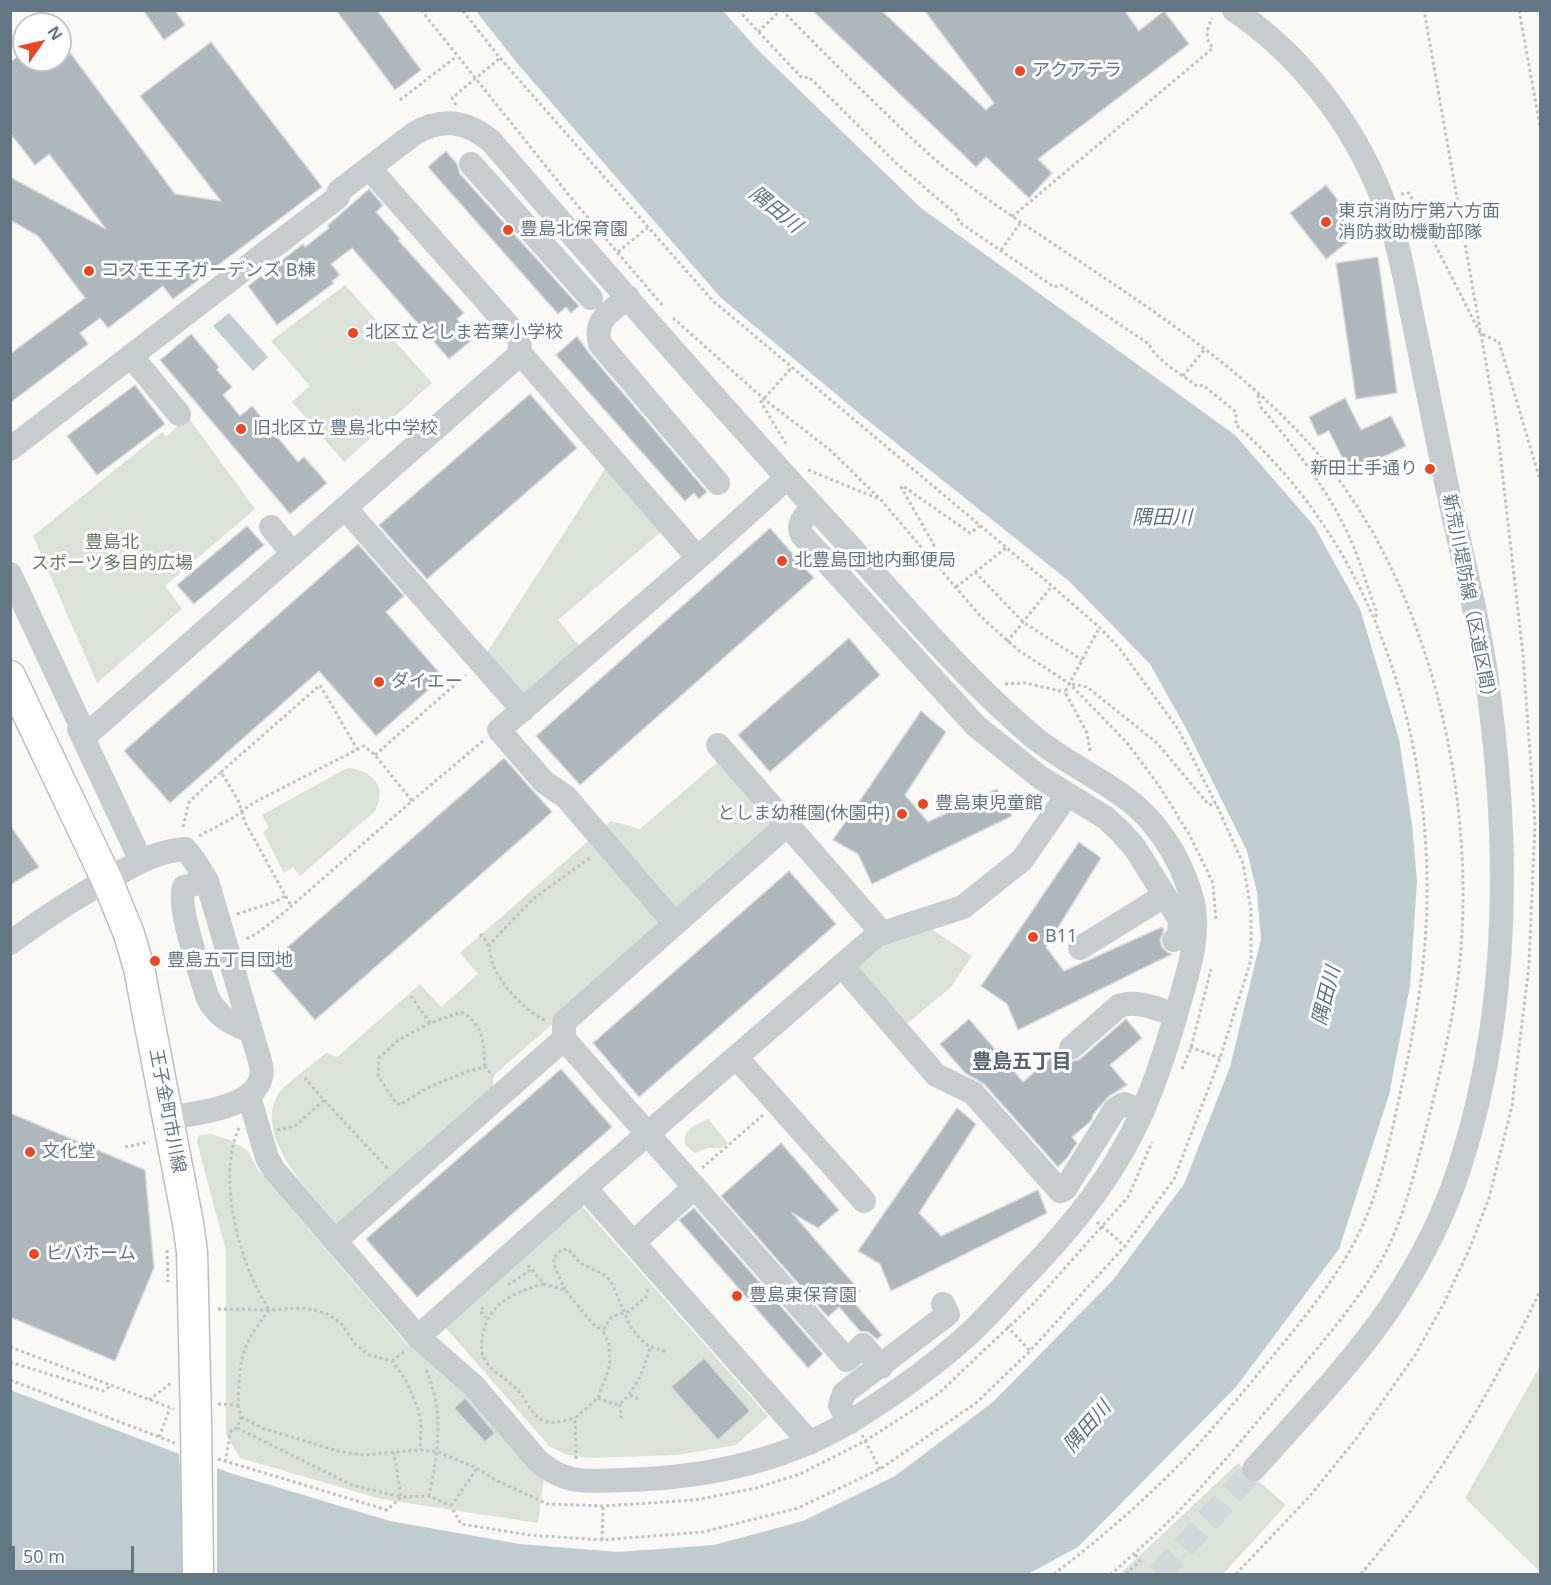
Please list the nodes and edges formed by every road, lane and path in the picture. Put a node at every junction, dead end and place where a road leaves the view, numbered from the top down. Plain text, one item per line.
1 (421, 10) edge
2 (462, 10) edge
3 (738, 10) edge
4 (781, 10) edge
5 (1424, 10) edge
6 (1519, 10) edge
7 (1223, 14) edge
8 (758, 32) junction
9 (457, 56) junction
10 (500, 58) junction
11 (475, 78) junction
12 (452, 98) dead end
13 (400, 100) dead end
14 (1540, 126) edge
15 (471, 164) dead end
16 (369, 168) junction
17 (1397, 195) dead end
18 (543, 202) junction
19 (1012, 217) junction
20 (522, 221) junction
21 (1021, 222) junction
22 (647, 228) junction
23 (1001, 251) junction
24 (618, 252) junction
25 (628, 297) junction
26 (591, 298) dead end
27 (664, 308) dead end
28 (672, 317) dead end
29 (1480, 333) junction
30 (1205, 349) junction
31 (520, 353) junction
32 (131, 356) junction
33 (791, 368) junction
34 (1183, 376) junction
35 (1258, 393) junction
36 (764, 399) junction
37 (179, 414) dead end
38 (10, 448) edge
39 (788, 448) dead end
40 (787, 478) junction
41 (1540, 480) edge
42 (718, 483) dead end
43 (882, 500) junction
44 (345, 508) junction
45 (814, 508) junction
46 (980, 526) junction
47 (271, 527) dead end
48 (1006, 548) junction
49 (293, 554) junction
50 (698, 558) junction
51 (935, 562) junction
52 (975, 572) junction
53 (10, 574) edge
54 (1052, 586) junction
55 (956, 588) junction
56 (1375, 620) junction
57 (1023, 622) junction
58 (1099, 627) junction
59 (1007, 642) junction
60 (1082, 660) junction
61 (474, 668) dead end
62 (10, 676) edge
63 (1070, 684) junction
64 (1065, 692) junction
65 (985, 694) junction
66 (523, 710) junction
67 (487, 736) dead end
68 (83, 738) junction
69 (718, 745) dead end
70 (357, 749) junction
71 (375, 754) junction
72 (221, 772) junction
73 (1086, 773) junction
74 (1067, 795) junction
75 (412, 801) junction
76 (1216, 804) junction
77 (241, 810) junction
78 (787, 825) junction
79 (183, 827) dead end
80 (199, 836) dead end
81 (608, 846) junction
82 (141, 861) junction
83 (107, 880) junction
84 (207, 881) junction
85 (285, 896) junction
86 (1164, 896) junction
87 (291, 906) junction
88 (232, 915) dead end
89 (1216, 923) dead end
90 (675, 924) junction
91 (882, 933) junction
92 (480, 934) dead end
93 (1174, 940) dead end
94 (240, 942) dead end
95 (10, 943) edge
96 (488, 946) junction
97 (1080, 948) dead end
98 (1212, 963) dead end
99 (842, 966) junction
100 (411, 996) dead end
101 (1176, 1015) junction
102 (430, 1023) junction
103 (251, 1031) junction
104 (557, 1031) junction
105 (1191, 1047) junction
106 (1071, 1048) dead end
107 (736, 1057) junction
108 (1220, 1058) junction
109 (485, 1066) junction
110 (305, 1078) dead end
111 (1178, 1078) dead end
112 (497, 1081) dead end
113 (249, 1096) junction
114 (324, 1100) junction
115 (1143, 1111) junction
116 (763, 1115) dead end
117 (169, 1118) junction
118 (242, 1121) dead end
119 (269, 1132) dead end
120 (647, 1134) junction
121 (1153, 1138) dead end
122 (149, 1142) dead end
123 (125, 1147) dead end
124 (388, 1169) dead end
125 (692, 1183) junction
126 (585, 1188) junction
127 (864, 1201) dead end
128 (1102, 1227) junction
129 (335, 1241) junction
130 (634, 1242) junction
131 (167, 1246) dead end
132 (1125, 1246) junction
133 (526, 1262) dead end
134 (532, 1269) junction
135 (661, 1274) junction
136 (544, 1284) junction
137 (502, 1290) dead end
138 (565, 1290) junction
139 (1540, 1291) edge
140 (169, 1292) dead end
141 (489, 1302) dead end
142 (943, 1304) dead end
143 (218, 1309) dead end
144 (269, 1310) junction
145 (625, 1313) junction
146 (487, 1319) junction
147 (1008, 1327) junction
148 (603, 1331) junction
149 (418, 1337) junction
150 (10, 1347) edge
151 (650, 1347) junction
152 (1030, 1351) junction
153 (668, 1352) dead end
154 (396, 1357) dead end
155 (392, 1361) junction
156 (10, 1362) edge
157 (422, 1364) dead end
158 (881, 1367) junction
159 (10, 1380) edge
160 (174, 1382) dead end
161 (111, 1386) junction
162 (630, 1395) junction
163 (598, 1398) junction
164 (149, 1400) junction
165 (640, 1400) dead end
166 (620, 1404) junction
167 (238, 1405) junction
168 (241, 1417) junction
169 (188, 1418) junction
170 (575, 1418) junction
171 (621, 1418) dead end
172 (849, 1423) junction
173 (237, 1428) junction
174 (159, 1437) junction
175 (865, 1442) junction
176 (810, 1443) junction
177 (420, 1450) junction
178 (438, 1452) junction
179 (394, 1453) junction
180 (214, 1458) dead end
181 (225, 1462) junction
182 (477, 1468) junction
183 (880, 1469) junction
184 (1254, 1469) tunnel mouth
185 (578, 1480) junction
186 (429, 1496) junction
187 (401, 1497) junction
188 (451, 1506) junction
189 (603, 1506) junction
190 (602, 1540) junction
191 (1134, 1554) junction
192 (198, 1575) edge
193 (1054, 1575) edge
194 (1111, 1575) edge
195 (1126, 1575) edge
196 (1236, 1575) edge
197 (1360, 1575) edge

1 - 9 path
2 - 10 path
3 - 8 path
4 - 8 path
4 - 19 path
5 - 29 path
6 - 14 path
7 - 19 path
7 - 184 street, 新荒川堤防線（区道区間）
8 - 23 path
9 - 11 path
9 - 13 path
10 - 11 path
10 - 22 path
11 - 12 path
11 - 24 path
15 - 20 street
16 - 18 street
16 - 31 street
16 - 32 street
17 - 29 path
18 - 20 street
18 - 25 street
19 - 21 path
20 - 26 street
21 - 23 path
21 - 30 path
22 - 24 path
22 - 33 path
23 - 34 path
24 - 27 path
25 - 40 street
25 - 42 street
28 - 36 path
29 - 41 path
29 - 196 path
30 - 34 path
30 - 35 path
31 - 44 street
31 - 50 street
32 - 37 street
32 - 38 street
33 - 36 path
33 - 46 path
34 - 56 path
35 - 56 path
35 - 191 path
36 - 39 path
36 - 43 path
40 - 43 path
40 - 45 street
40 - 50 street
43 - 51 path
44 - 49 street
44 - 66 street
45 - 65 street
45 - 74 street
46 - 48 path
46 - 51 path
47 - 49 street
48 - 52 path
48 - 54 path
49 - 68 street
50 - 66 street
51 - 55 path
52 - 55 path
52 - 57 path
53 - 68 street
54 - 57 path
54 - 58 path
55 - 59 path
56 - 193 path
57 - 59 path
57 - 60 path
58 - 60 path
58 - 76 path
59 - 63 path
60 - 63 path
61 - 71 path
62 - 83 main road, 王子金町市川線
63 - 64 path
63 - 76 path
63 - 89 path
64 - 65 path
64 - 73 path
65 - 73 street
66 - 81 street
67 - 75 path
68 - 82 street
69 - 78 street
70 - 71 path
70 - 72 path
70 - 77 path
71 - 75 path
72 - 77 path
72 - 79 path
73 - 101 street
74 - 86 street
74 - 91 street
75 - 87 path
76 - 108 path
77 - 80 path
77 - 85 path
78 - 90 street
78 - 91 street
81 - 90 street
81 - 96 path
82 - 83 street
82 - 84 street
83 - 95 street
83 - 117 main road, 王子金町市川線
84 - 103 street
84 - 103 street
85 - 87 path
85 - 88 path
86 - 93 street
86 - 97 street
87 - 94 path
90 - 104 street
91 - 99 street
92 - 96 path
96 - 104 path
98 - 105 path
99 - 107 street
99 - 115 street
100 - 102 path
101 - 106 street
101 - 115 street
102 - 109 path
102 - 109 path
103 - 113 street
104 - 120 street
104 - 129 street
105 - 108 path
105 - 111 path
107 - 120 street
107 - 127 street
108 - 132 path
109 - 112 path
110 - 114 path
113 - 117 street
113 - 129 street
114 - 119 path
114 - 124 path
115 - 172 street
116 - 125 path
117 - 169 main road, 王子金町市川線
118 - 144 path
120 - 125 street
120 - 126 street
121 - 128 path
122 - 123 path
125 - 130 street
125 - 158 street
126 - 130 street
126 - 149 street
128 - 132 path
128 - 147 path
129 - 149 street
130 - 135 street
131 - 140 path
132 - 152 path
133 - 134 path
134 - 136 path
134 - 137 path
135 - 145 path
135 - 176 street
136 - 138 path
136 - 146 path
138 - 145 path
138 - 148 path
139 - 197 path
141 - 146 path
142 - 158 street
143 - 144 path
144 - 155 path
144 - 167 path
145 - 148 path
145 - 151 path
146 - 170 path
147 - 152 path
147 - 175 path
148 - 163 path
149 - 185 street
150 - 161 path
151 - 153 path
151 - 162 path
152 - 183 path
154 - 155 path
155 - 177 path
156 - 161 path
157 - 178 path
158 - 172 street
159 - 174 path
160 - 164 path
161 - 164 path
162 - 165 path
162 - 166 path
163 - 166 path
163 - 170 path
164 - 169 path
166 - 171 path
167 - 168 path
167 - 169 path
168 - 173 path
168 - 179 path
169 - 174 path
169 - 174 path
169 - 192 main road, 王子金町市川線, bridge
170 - 185 path
172 - 176 street
173 - 181 path
173 - 187 path
175 - 183 path
175 - 189 path
176 - 185 street
177 - 178 path
177 - 179 path
178 - 182 path
178 - 186 path
179 - 187 path
180 - 181 path
181 - 187 path
182 - 188 path
182 - 189 path
183 - 190 path
186 - 187 path
186 - 188 path
188 - 190 path
189 - 190 path
191 - 194 path
191 - 195 path

